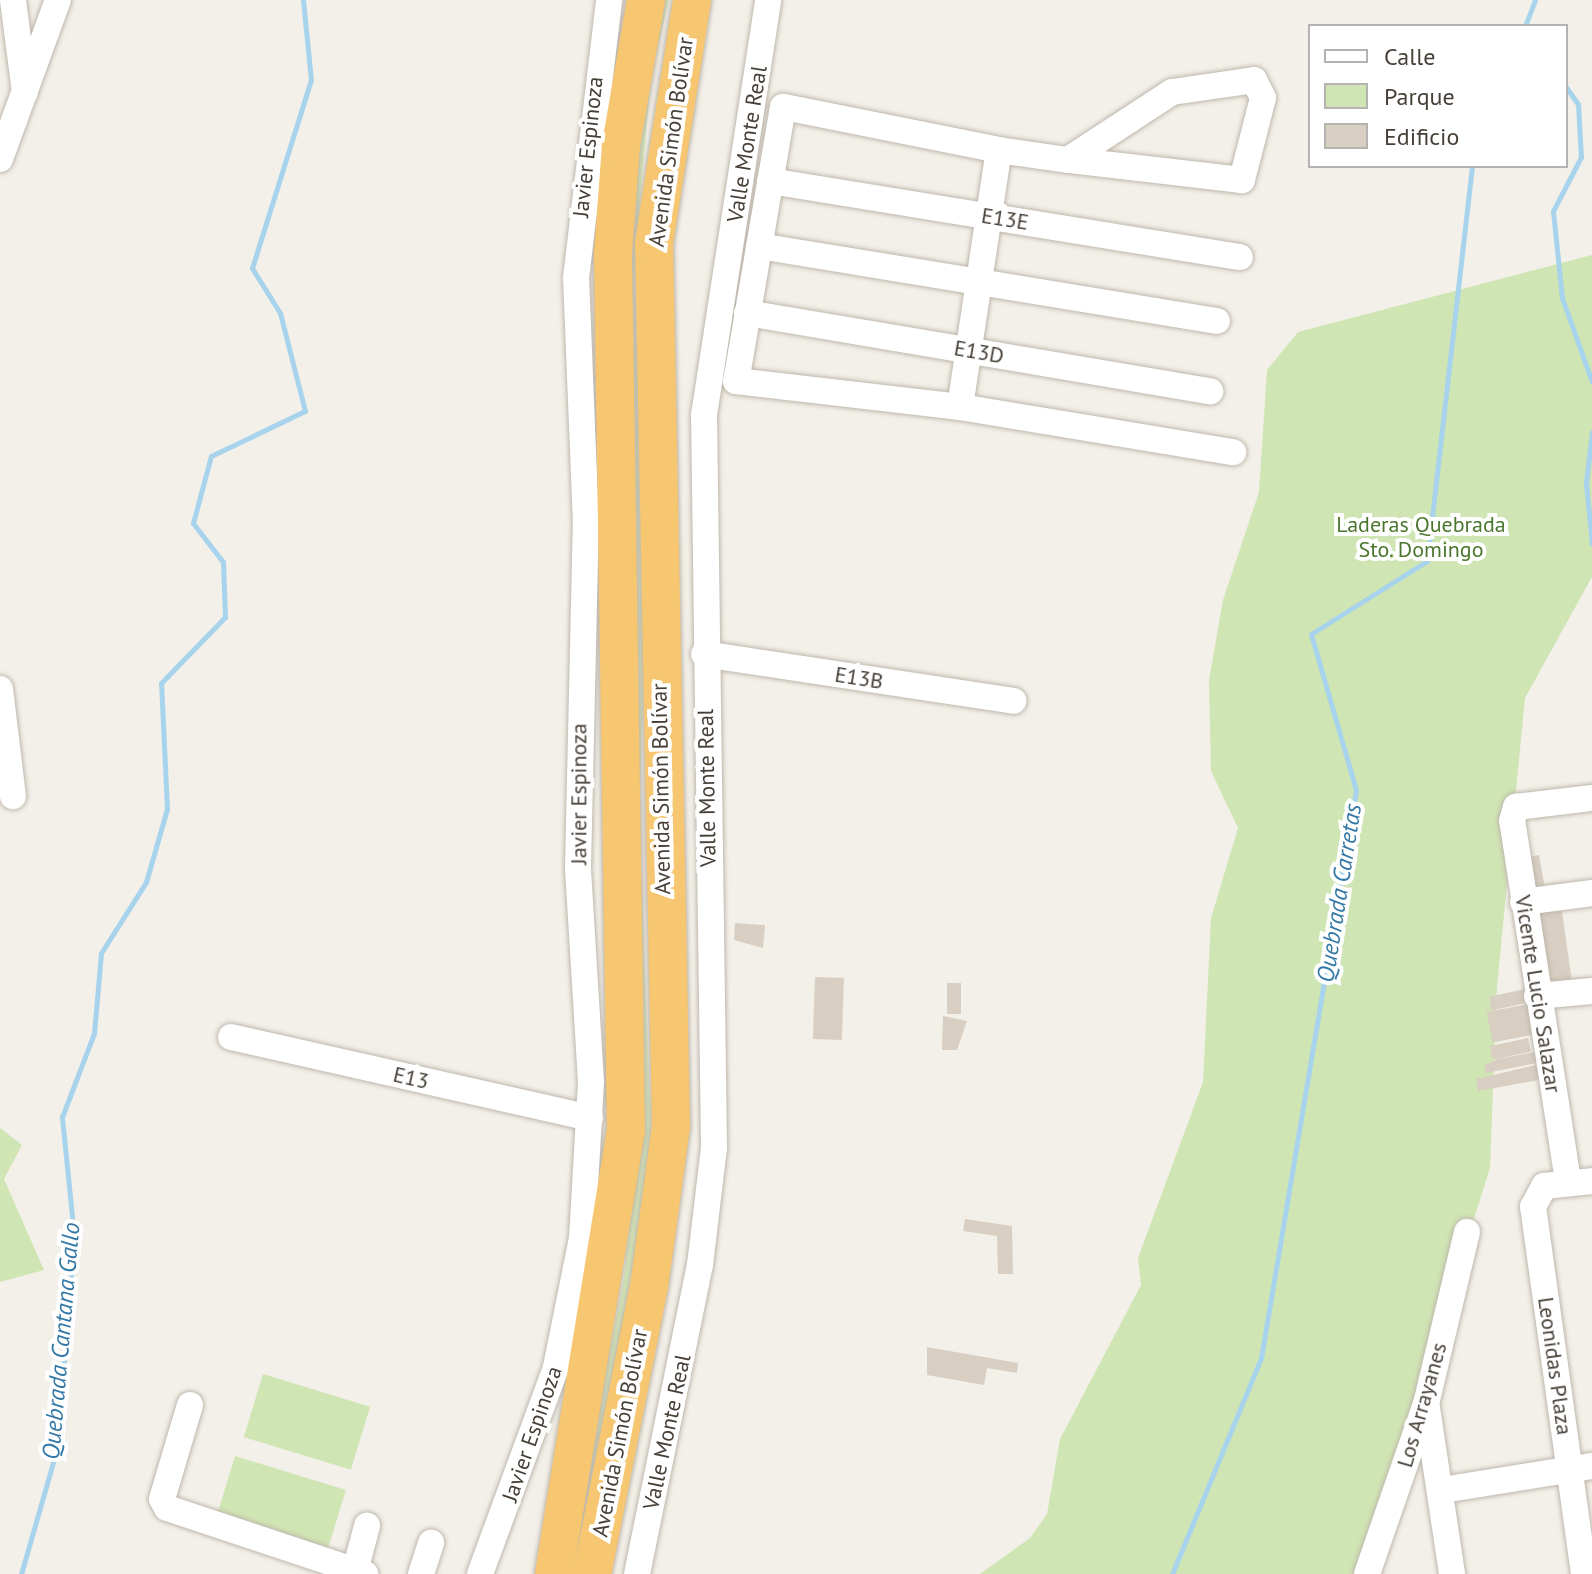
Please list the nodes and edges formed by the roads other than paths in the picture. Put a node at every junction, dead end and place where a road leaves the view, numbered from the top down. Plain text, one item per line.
1 (13, 0) edge
2 (58, 0) edge
3 (609, 0) edge
4 (646, 0) edge
5 (692, 0) edge
6 (768, 0) edge
7 (26, 99) junction
8 (999, 150) junction
9 (0, 159) edge
10 (1068, 160) junction
11 (770, 181) junction
12 (989, 216) junction
13 (736, 221) junction
14 (760, 244) junction
15 (731, 252) junction
16 (1240, 257) dead end
17 (979, 282) junction
18 (747, 313) junction
19 (1217, 321) dead end
20 (969, 350) junction
21 (1210, 391) dead end
22 (960, 407) junction
23 (1233, 452) dead end
24 (704, 654) junction
25 (0, 689) edge
26 (1013, 701) dead end
27 (13, 796) dead end
28 (1592, 798) edge
29 (1592, 893) edge
30 (1523, 902) junction
31 (1592, 991) edge
32 (1537, 996) junction
33 (231, 1037) dead end
34 (590, 1118) junction
35 (1580, 1181) edge
36 (1467, 1232) dead end
37 (1426, 1404) junction
38 (190, 1405) dead end
39 (1580, 1468) edge
40 (1442, 1490) junction
41 (367, 1526) dead end
42 (431, 1543) dead end
43 (360, 1572) edge
44 (421, 1574) edge
45 (480, 1574) edge
46 (554, 1574) edge
47 (592, 1574) edge
48 (637, 1574) edge
49 (1367, 1574) edge
50 (1452, 1574) edge
51 (1584, 1574) edge

1 - 7 street
2 - 7 street
3 - 34 street, Javier Espinoza
4 - 46 highway, Avenida Simón Bolívar
5 - 47 highway, Avenida Simón Bolívar
6 - 13 street, Valle Monte Real
7 - 9 street
8 - 10 street
8 - 11 street
8 - 12 street
10 - 10 street
11 - 12 street, E13E
11 - 14 street
12 - 16 street, E13E
12 - 17 street
13 - 14 street
13 - 15 street, Valle Monte Real
14 - 15 street
14 - 17 street
14 - 18 street
15 - 24 street, Valle Monte Real
17 - 19 street
17 - 20 street
18 - 20 street, E13D
18 - 22 street
20 - 21 street, E13D
20 - 22 street
22 - 23 street
24 - 26 street, E13B
24 - 48 street, Valle Monte Real
25 - 27 street
28 - 30 street, Vicente Lucio Salazar
29 - 30 street
30 - 32 street, Vicente Lucio Salazar
31 - 32 street
32 - 35 street, Vicente Lucio Salazar
33 - 34 street, E13
34 - 45 street, Javier Espinoza
35 - 39 street, Leonidas Plaza
36 - 37 street, Los Arrayanes
37 - 40 street
37 - 49 street, Los Arrayanes
38 - 43 street
39 - 40 street
39 - 51 street, Leonidas Plaza
40 - 50 street
41 - 43 street
42 - 44 street

